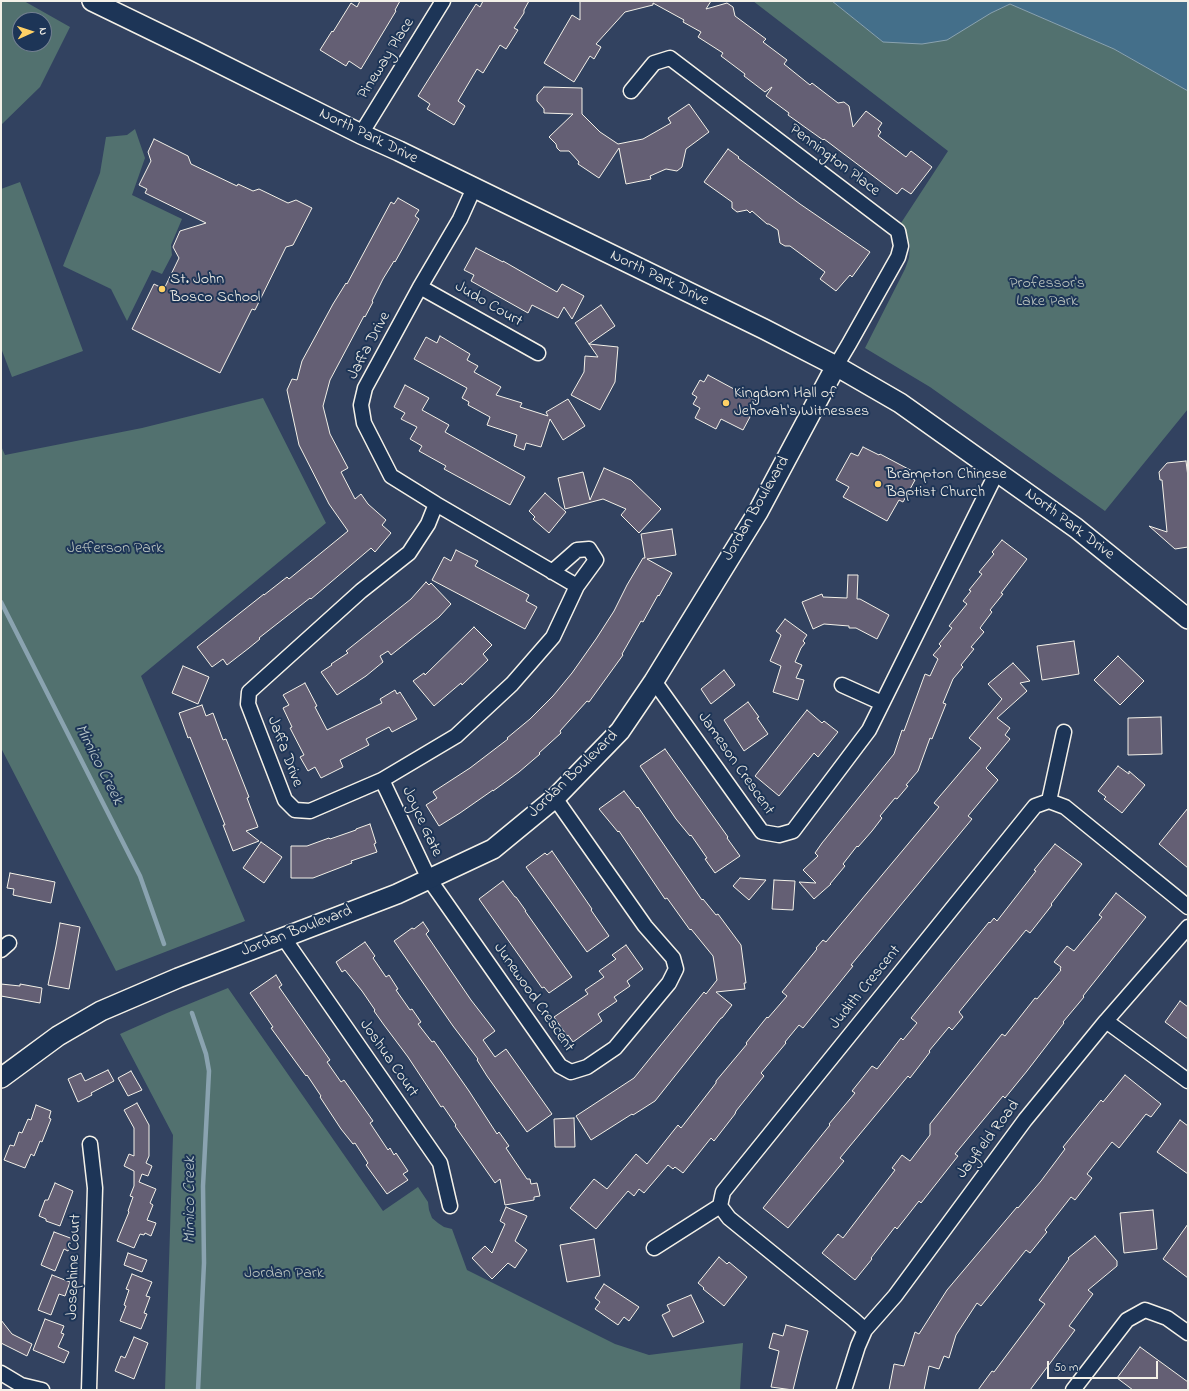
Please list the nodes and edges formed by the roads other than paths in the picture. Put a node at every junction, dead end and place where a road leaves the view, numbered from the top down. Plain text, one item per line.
1 (92, 1) edge
2 (443, 1) edge
3 (631, 91) dead end
4 (361, 134) junction
5 (474, 188) junction
6 (420, 287) junction
7 (538, 354) dead end
8 (836, 366) junction
9 (997, 472) junction
10 (436, 504) junction
11 (552, 572) junction
12 (577, 586) junction
13 (1188, 619) edge
14 (654, 681) junction
15 (842, 685) dead end
16 (882, 703) junction
17 (1064, 732) dead end
18 (382, 780) junction
19 (555, 798) junction
20 (1049, 801) junction
21 (429, 879) junction
22 (1188, 907) edge
23 (1188, 927) edge
24 (284, 938) junction
25 (1106, 1021) junction
26 (1, 1078) edge
27 (1188, 1081) edge
28 (90, 1144) dead end
29 (450, 1206) dead end
30 (720, 1206) junction
31 (654, 1248) dead end
32 (865, 1330) junction
33 (1188, 1333) edge
34 (1, 1373) edge
35 (42, 1390) edge
36 (89, 1390) edge
37 (844, 1390) edge
38 (1073, 1390) edge

1 - 4 main road, North Park Drive
2 - 4 street, Pineway Place
3 - 8 street, Pennington Place
4 - 5 main road, North Park Drive
5 - 6 street, Jaffa Drive
5 - 8 main road, North Park Drive
6 - 7 street, Judo Court
6 - 10 street, Jaffa Drive
8 - 9 main road, North Park Drive
8 - 14 main road, Jordan Boulevard
9 - 13 main road, North Park Drive
9 - 16 street, Jameson Crescent
10 - 11 street, Jaffa Drive
10 - 18 street, Jaffa Drive
11 - 12 street, Jaffa Drive
11 - 12 street, Jaffa Drive
12 - 18 street, Jaffa Drive
14 - 16 street, Jameson Crescent
14 - 19 main road, Jordan Boulevard
15 - 16 street
17 - 20 street
18 - 21 street, Joyce Gate
19 - 21 main road, Jordan Boulevard
19 - 21 street, Junewood Crescent
20 - 22 street
20 - 30 street, Judith Crescent
21 - 24 main road, Jordan Boulevard
23 - 25 street, Jayfield Road
24 - 26 main road, Jordan Boulevard
24 - 29 street, Joshua Court
25 - 27 street
25 - 32 street, Jayfield Road
28 - 36 street, Josephine Court
30 - 31 street
30 - 32 street
32 - 37 street, Jayfield Road
33 - 38 street
34 - 35 street

